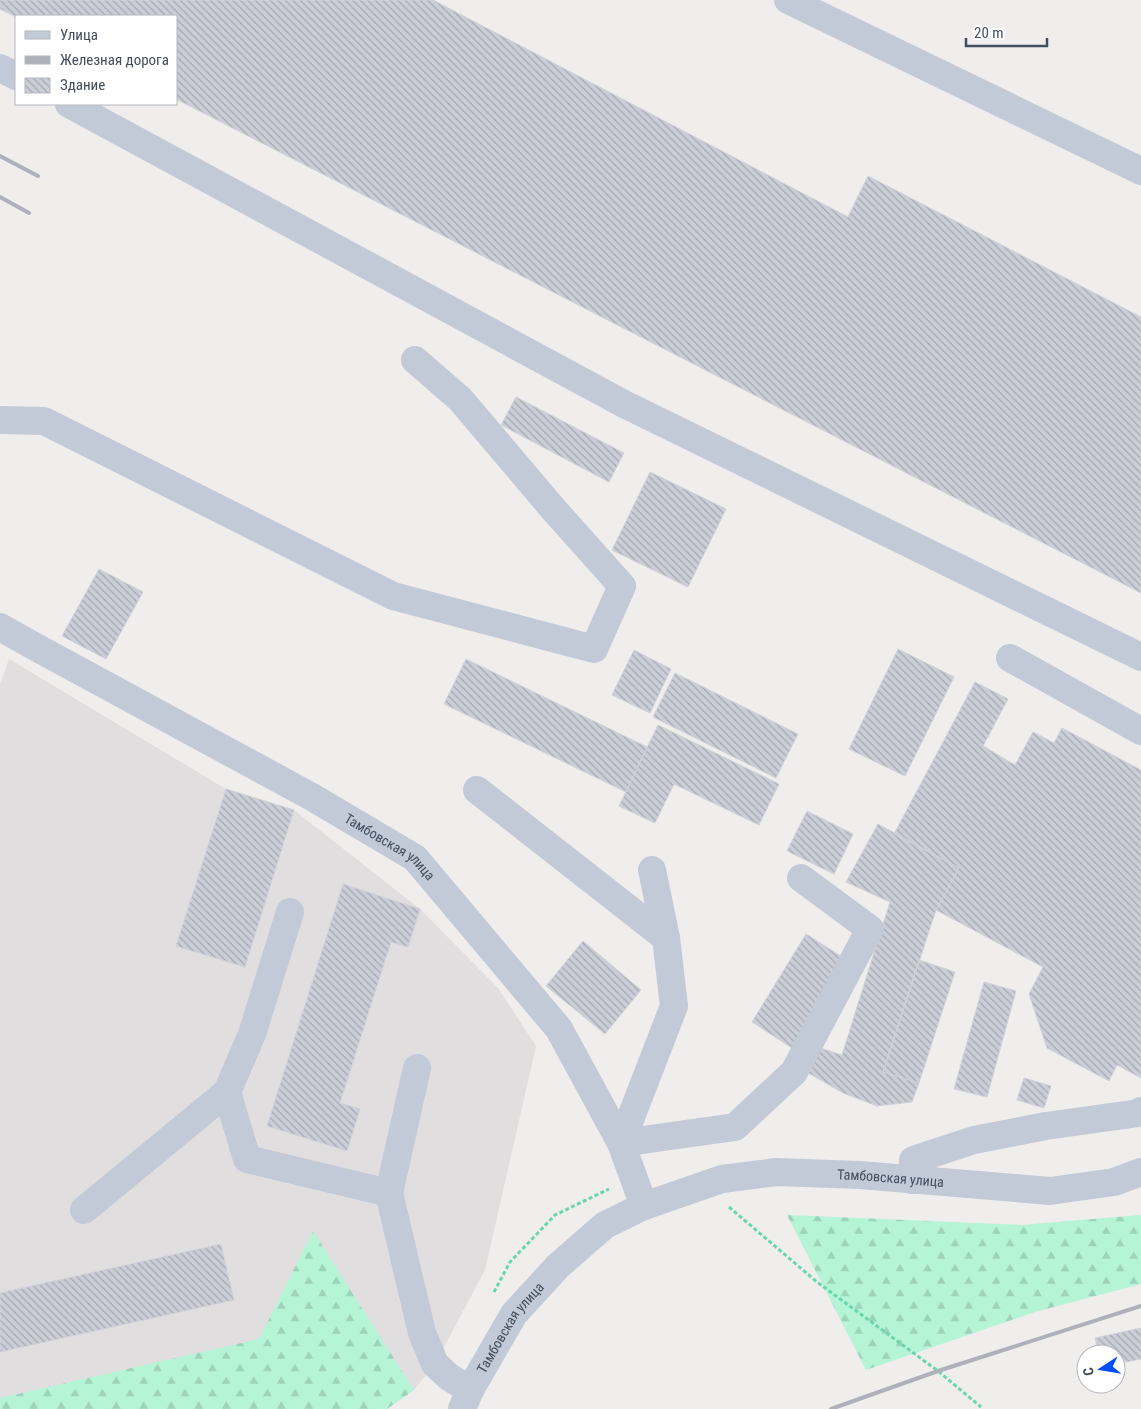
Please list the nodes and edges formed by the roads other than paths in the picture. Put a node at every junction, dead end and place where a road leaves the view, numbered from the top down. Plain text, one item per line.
1 (788, 0) edge
2 (0, 68) edge
3 (15, 76) edge
4 (71, 105) edge
5 (1141, 171) edge
6 (415, 360) dead end
7 (0, 420) edge
8 (0, 627) edge
9 (1141, 657) edge
10 (1010, 658) dead end
11 (1141, 731) edge
12 (478, 790) dead end
13 (652, 870) dead end
14 (801, 878) dead end
15 (290, 912) dead end
16 (666, 938) junction
17 (417, 1068) dead end
18 (227, 1092) junction
19 (1141, 1111) edge
20 (621, 1143) junction
21 (1141, 1172) edge
22 (912, 1180) junction
23 (389, 1194) junction
24 (644, 1206) junction
25 (84, 1210) dead end
26 (466, 1399) edge

1 - 5 street
2 - 3 street
4 - 9 street
6 - 7 street
8 - 20 street, Тамбовская улица
10 - 11 street
12 - 16 street
13 - 16 street
14 - 20 street
15 - 18 street
16 - 20 street
17 - 23 street
18 - 23 street
18 - 25 street
19 - 22 street
20 - 24 street, Тамбовская улица
21 - 22 street, Тамбовская улица
22 - 24 street, Тамбовская улица
23 - 26 street
24 - 26 street, Тамбовская улица

